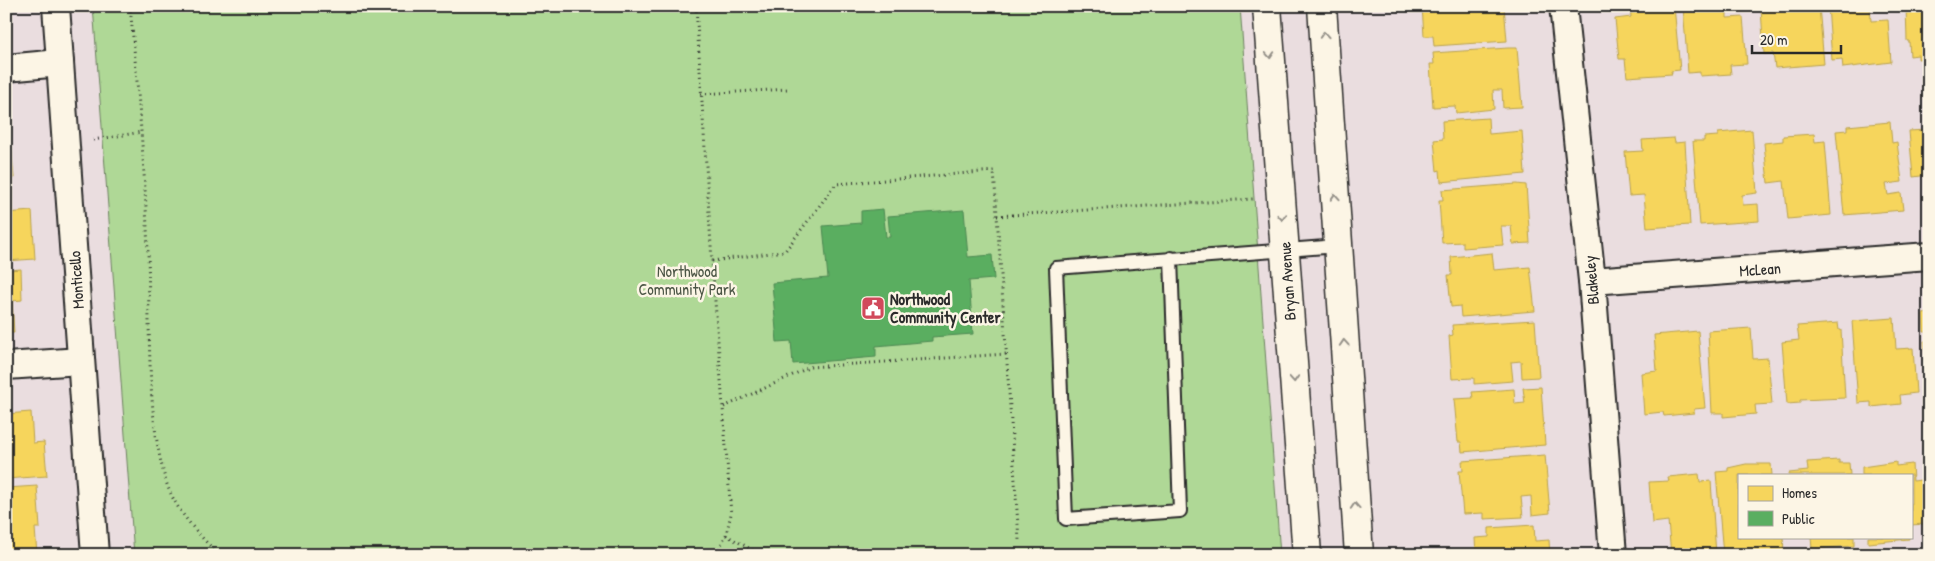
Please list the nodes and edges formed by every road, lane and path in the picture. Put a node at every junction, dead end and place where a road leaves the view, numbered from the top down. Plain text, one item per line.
1 (56, 6) edge
2 (130, 6) edge
3 (696, 6) edge
4 (1267, 6) edge
5 (1322, 6) edge
6 (1563, 6) edge
7 (60, 63) junction
8 (6, 68) edge
9 (788, 89) dead end
10 (701, 94) junction
11 (142, 132) junction
12 (66, 144) junction
13 (1281, 197) junction
14 (997, 216) junction
15 (1338, 246) junction
16 (1284, 250) junction
17 (1929, 256) edge
18 (1171, 258) junction
19 (712, 260) junction
20 (1592, 280) junction
21 (1006, 354) junction
22 (81, 360) junction
23 (6, 366) edge
24 (724, 407) junction
25 (726, 535) junction
26 (1019, 540) dead end
27 (95, 555) edge
28 (219, 555) edge
29 (716, 555) edge
30 (761, 555) edge
31 (1307, 555) edge
32 (1359, 555) edge
33 (1613, 555) edge

1 - 7 street, Monticello
2 - 11 path
3 - 10 path
4 -> 13 main road, Bryan Avenue
15 -> 5 main road
6 - 20 street, Blakeley
7 - 8 street
7 - 12 street, Monticello
9 - 10 path
10 - 19 path
11 - 12 path
11 - 28 path
12 - 22 street, Monticello
13 - 14 path
13 -> 16 main road, Bryan Avenue
14 - 19 path
14 - 21 path
15 - 16 lane
32 -> 15 main road
16 - 18 lane
16 -> 31 main road, Bryan Avenue
17 - 20 street, McLean
18 - 18 lane
19 - 24 path
20 - 33 street, Blakeley
21 - 24 path
21 - 26 path
22 - 23 street
22 - 27 street, Monticello
24 - 25 path
25 - 29 path
25 - 30 path

